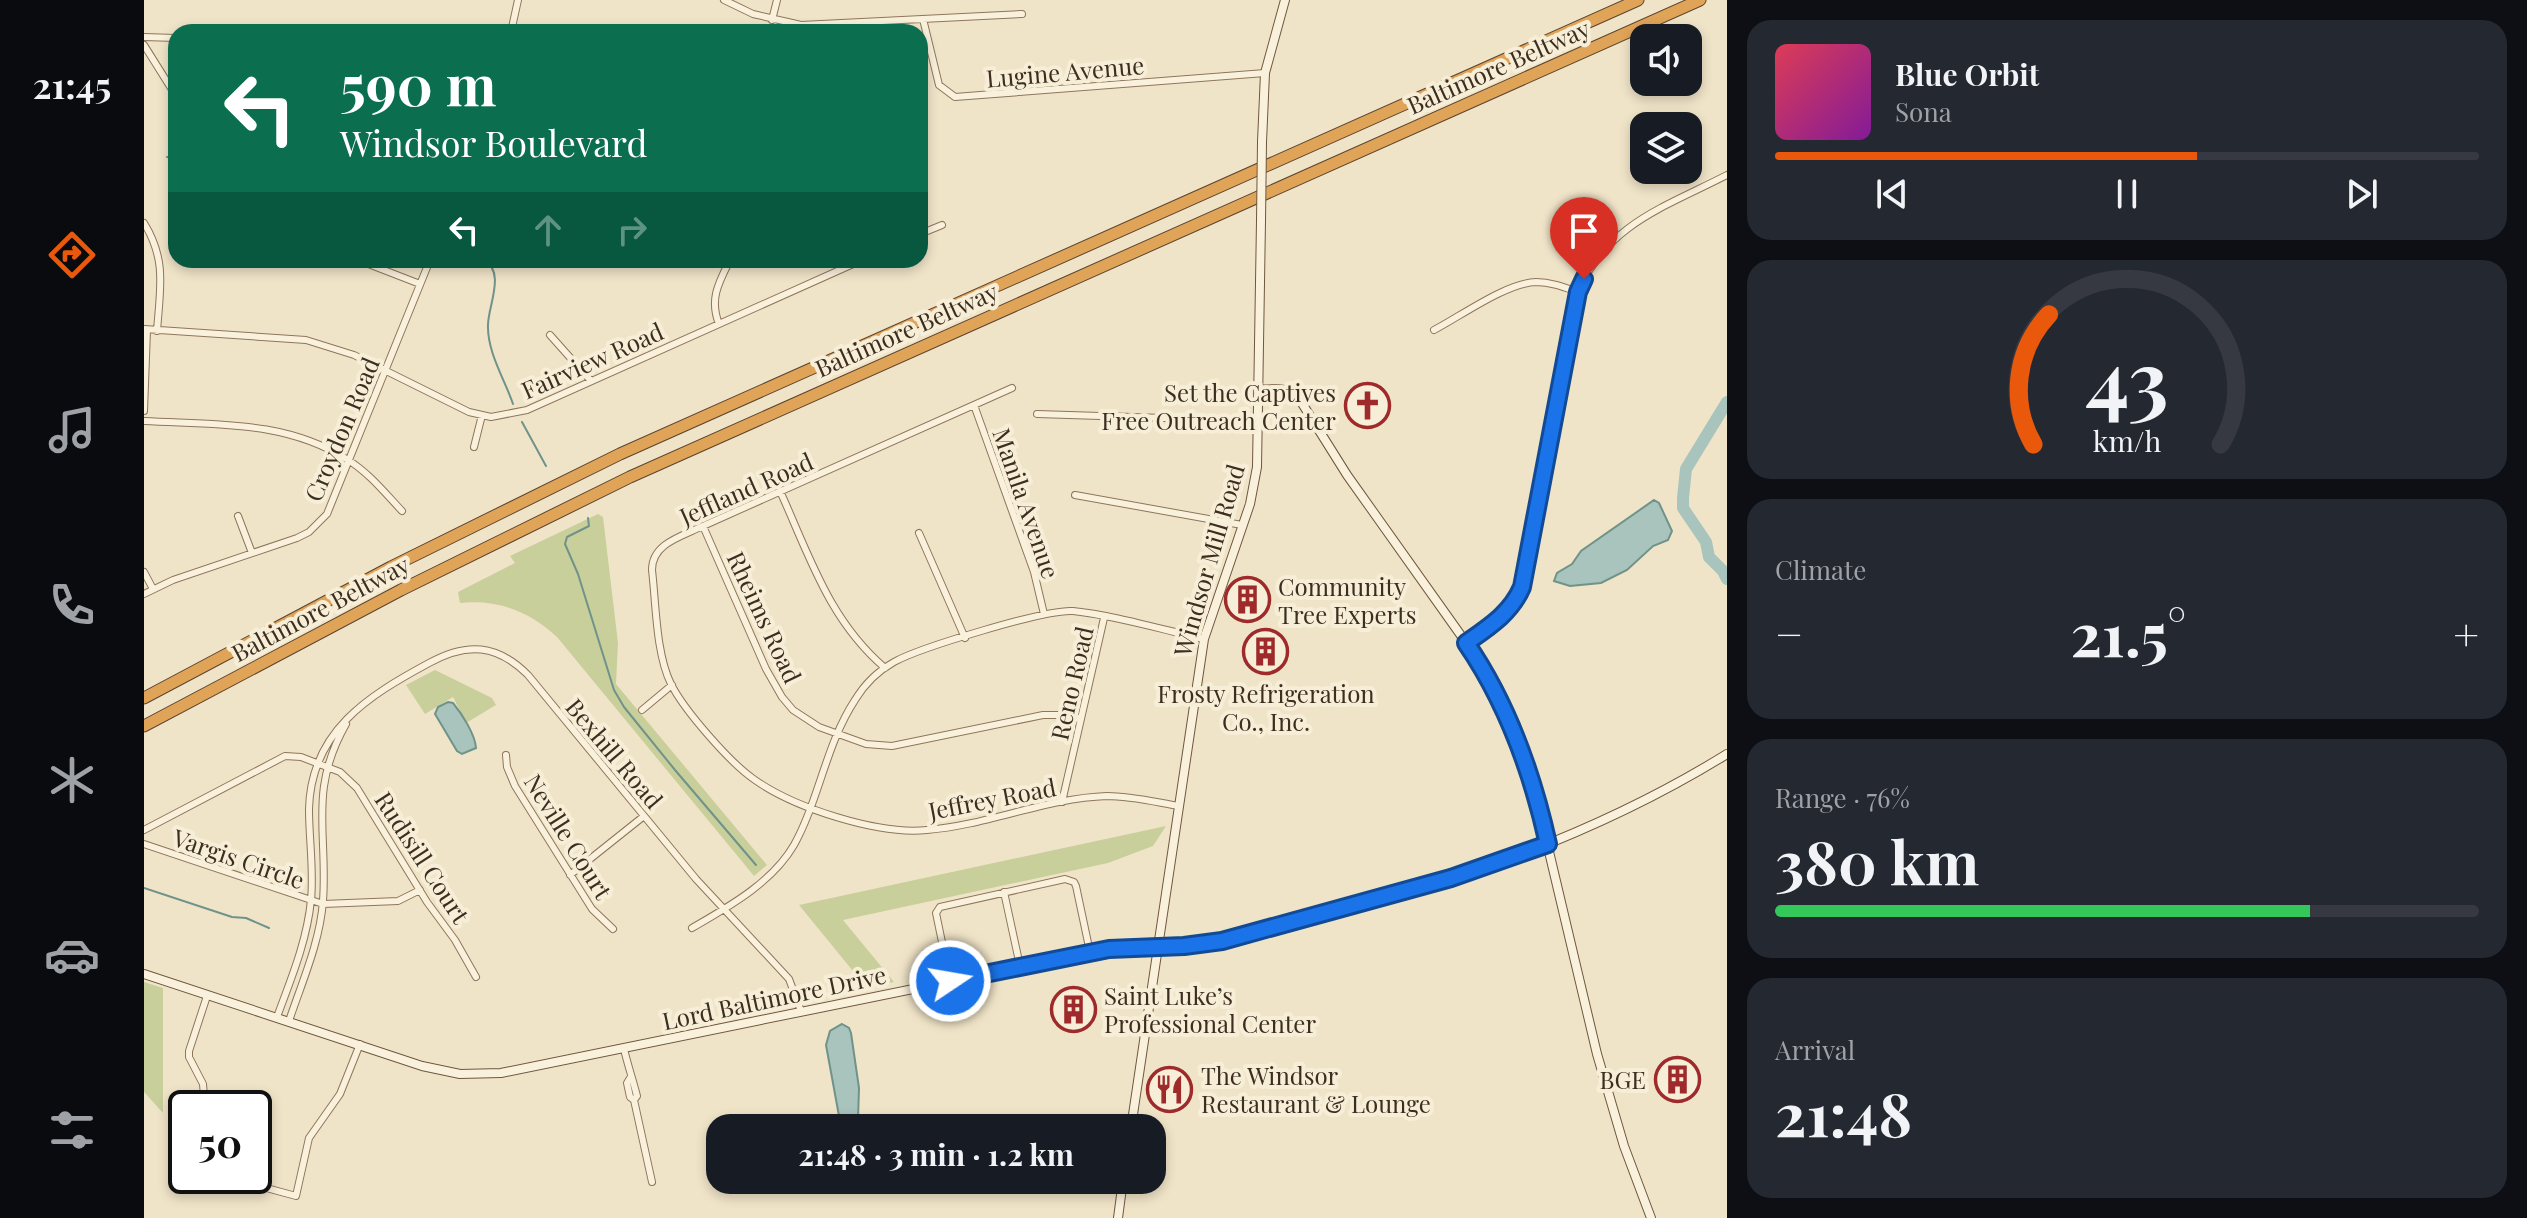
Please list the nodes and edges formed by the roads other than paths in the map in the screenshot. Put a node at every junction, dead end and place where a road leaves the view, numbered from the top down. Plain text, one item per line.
1 (518, 0) edge
2 (724, 0) edge
3 (777, 0) edge
4 (1285, 0) edge
5 (1638, 0) edge
6 (1700, 0) edge
7 (1022, 14) dead end
8 (923, 19) junction
9 (772, 20) junction
10 (513, 24) edge
11 (795, 24) edge
12 (847, 24) edge
13 (924, 24) edge
14 (144, 37) edge
15 (168, 38) edge
16 (928, 42) edge
17 (144, 45) edge
18 (1265, 73) junction
19 (168, 83) edge
20 (1727, 175) edge
21 (144, 223) edge
22 (942, 225) dead end
23 (928, 231) edge
24 (379, 268) edge
25 (427, 268) edge
26 (726, 268) edge
27 (844, 268) edge
28 (420, 284) junction
29 (1578, 292) junction
30 (719, 324) junction
31 (146, 330) edge
32 (1434, 330) dead end
33 (157, 331) junction
34 (550, 335) dead end
35 (386, 370) junction
36 (591, 381) junction
37 (1012, 388) dead end
38 (1259, 390) junction
39 (974, 405) junction
40 (144, 411) edge
41 (1037, 414) dead end
42 (482, 415) junction
43 (144, 421) edge
44 (1259, 421) junction
45 (474, 447) dead end
46 (350, 461) junction
47 (780, 491) junction
48 (1075, 495) dead end
49 (402, 511) dead end
50 (238, 516) dead end
51 (1242, 525) junction
52 (703, 526) junction
53 (919, 533) dead end
54 (252, 553) junction
55 (144, 572) edge
56 (153, 589) junction
57 (144, 594) edge
58 (1044, 614) junction
59 (1104, 618) junction
60 (965, 638) junction
61 (1204, 639) junction
62 (1466, 643) junction
63 (885, 668) junction
64 (672, 685) junction
65 (144, 698) edge
66 (642, 710) dead end
67 (351, 714) junction
68 (1081, 719) junction
69 (144, 726) edge
70 (838, 735) junction
71 (1727, 754) edge
72 (506, 755) dead end
73 (318, 763) junction
74 (328, 767) junction
75 (1062, 802) junction
76 (809, 806) junction
77 (1179, 806) junction
78 (644, 816) junction
79 (144, 830) edge
80 (144, 844) edge
81 (1548, 844) junction
82 (570, 875) junction
83 (420, 890) junction
84 (1004, 892) junction
85 (311, 902) junction
86 (323, 904) junction
87 (725, 909) junction
88 (692, 928) dead end
89 (613, 929) dead end
90 (1158, 946) junction
91 (1090, 952) junction
92 (1020, 966) junction
93 (144, 974) edge
94 (476, 977) dead end
95 (950, 981) junction
96 (207, 996) junction
97 (801, 1011) junction
98 (277, 1017) junction
99 (289, 1021) junction
100 (360, 1044) junction
101 (624, 1049) junction
102 (204, 1090) edge
103 (1133, 1114) edge
104 (652, 1182) dead end
105 (272, 1190) edge
106 (1121, 1194) edge
107 (1118, 1218) edge
108 (1651, 1218) edge

1 - 10 street
2 - 9 street
3 - 9 street
4 - 18 main road, Windsor Mill Road
5 - 65 highway, Baltimore Beltway
6 - 69 highway, Baltimore Beltway
7 - 8 street
8 - 12 street
8 - 13 street, Lugine Avenue
9 - 11 street
14 - 15 street
16 - 18 street, Lugine Avenue
17 - 19 street
18 - 38 main road, Windsor Mill Road, bridge
20 - 29 street
21 - 33 street
22 - 23 street
24 - 28 street
25 - 28 street, Croydon Road
26 - 30 street
27 - 30 street, Fairview Road
28 - 35 street, Croydon Road
29 - 32 street
29 - 62 street
30 - 36 street, Fairview Road
31 - 33 street
31 - 40 street
33 - 35 street
34 - 36 street
35 - 42 street
35 - 46 street, Croydon Road
36 - 42 street, Fairview Road
37 - 39 street, Jeffland Road
38 - 44 main road, Windsor Mill Road
38 - 62 main road
39 - 47 street, Jeffland Road
39 - 58 street, Manila Avenue
41 - 44 street
42 - 45 street
43 - 46 street
44 - 51 main road, Windsor Mill Road
46 - 49 street
46 - 54 street, Croydon Road
47 - 52 street, Jeffland Road
47 - 63 street
48 - 51 street
50 - 54 street
51 - 61 main road, Windsor Mill Road
52 - 64 street, Jeffland Road
52 - 70 street, Rheims Road
53 - 60 street
54 - 56 street, Croydon Road
55 - 56 street
56 - 57 street, Croydon Road
58 - 59 street
58 - 60 street
59 - 61 street
59 - 68 street, Reno Road
60 - 63 street
61 - 77 main road, Windsor Mill Road
62 - 81 main road
63 - 70 street
64 - 66 street
64 - 76 street, Jeffrey Road
67 - 73 street, Bexhill Road
67 - 74 street, Bexhill Road
67 - 78 street, Bexhill Road
68 - 70 street, Rheims Road
68 - 75 street, Reno Road
70 - 76 street
71 - 81 main road, Lord Baltimore Drive
72 - 82 street, Neville Court
73 - 74 street, Vargis Circle
73 - 79 street, Vargis Circle
73 - 85 street, Bexhill Road
74 - 83 street, Rudisill Court
74 - 86 street, Bexhill Road
75 - 76 street, Jeffrey Road
75 - 77 street, Jeffrey Road
76 - 87 street
77 - 90 main road, Windsor Mill Road
78 - 82 street
78 - 87 street, Bexhill Road
80 - 85 street, Vargis Circle
81 - 90 main road, Lord Baltimore Drive
81 - 108 main road
82 - 89 street, Neville Court
83 - 86 street, Vargis Circle
83 - 94 street, Rudisill Court
84 - 91 street
84 - 92 street
84 - 95 street
85 - 86 street, Vargis Circle
85 - 98 street, Bexhill Road
86 - 99 street, Bexhill Road
87 - 88 street
87 - 97 street, Bexhill Road
90 - 91 main road, Lord Baltimore Drive
90 - 103 main road, Windsor Mill Road
91 - 92 main road, Lord Baltimore Drive
92 - 95 main road, Lord Baltimore Drive
93 - 96 main road, Lord Baltimore Drive
95 - 97 main road, Lord Baltimore Drive
96 - 98 main road, Lord Baltimore Drive
96 - 102 street
97 - 101 main road, Lord Baltimore Drive
98 - 99 main road, Lord Baltimore Drive
99 - 100 main road, Lord Baltimore Drive
100 - 101 main road, Lord Baltimore Drive
100 - 105 street
101 - 104 street
106 - 107 main road

